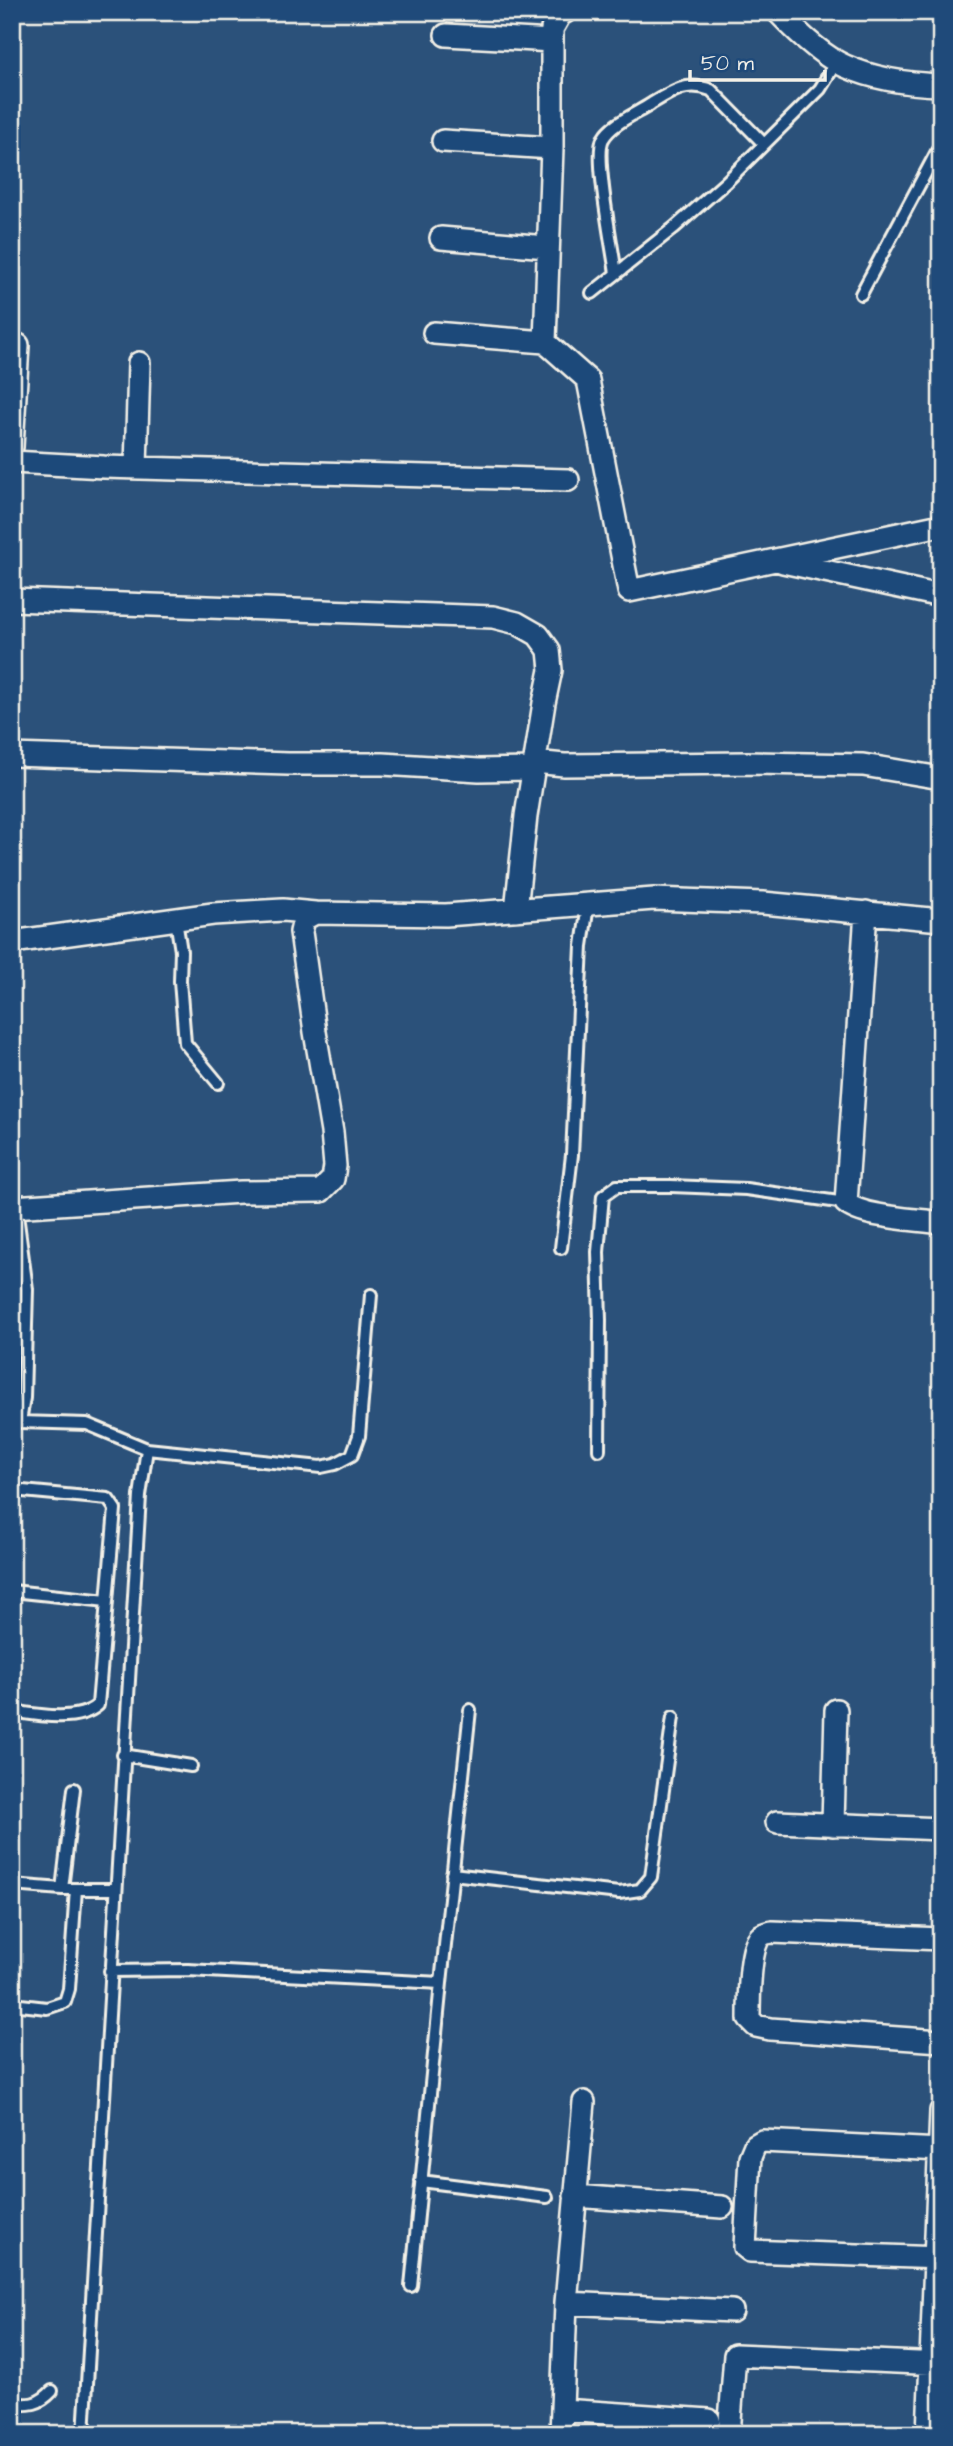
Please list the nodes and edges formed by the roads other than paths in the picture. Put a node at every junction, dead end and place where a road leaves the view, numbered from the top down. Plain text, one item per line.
1 (565, 12) edge
2 (778, 12) edge
3 (446, 35) dead end
4 (552, 41) junction
5 (835, 65) junction
6 (941, 85) edge
7 (443, 141) dead end
8 (764, 144) junction
9 (941, 144) edge
10 (552, 148) junction
11 (441, 238) dead end
12 (547, 247) junction
13 (616, 274) junction
14 (593, 293) dead end
15 (861, 294) dead end
16 (434, 333) dead end
17 (545, 342) junction
18 (18, 345) dead end
19 (139, 363) dead end
20 (12, 447) edge
21 (12, 462) edge
22 (136, 468) junction
23 (568, 480) dead end
24 (941, 525) edge
25 (774, 560) junction
26 (941, 596) edge
27 (12, 600) edge
28 (12, 755) edge
29 (535, 766) junction
30 (941, 778) edge
31 (588, 905) junction
32 (516, 910) junction
33 (866, 912) junction
34 (315, 913) junction
35 (176, 920) junction
36 (941, 920) edge
37 (12, 942) edge
38 (218, 1083) dead end
39 (846, 1203) junction
40 (14, 1207) edge
41 (941, 1223) edge
42 (561, 1248) dead end
43 (371, 1295) dead end
44 (16, 1426) edge
45 (147, 1450) junction
46 (599, 1450) dead end
47 (12, 1490) edge
48 (12, 1591) edge
49 (107, 1601) junction
50 (470, 1710) dead end
51 (836, 1710) dead end
52 (12, 1711) edge
53 (673, 1717) dead end
54 (123, 1755) junction
55 (191, 1766) dead end
56 (74, 1789) dead end
57 (777, 1822) dead end
58 (833, 1825) junction
59 (941, 1829) edge
60 (452, 1874) junction
61 (12, 1885) edge
62 (62, 1889) junction
63 (76, 1889) junction
64 (116, 1889) junction
65 (941, 1939) edge
66 (110, 1971) junction
67 (440, 1983) junction
68 (12, 2004) edge
69 (941, 2041) edge
70 (584, 2102) dead end
71 (941, 2110) edge
72 (940, 2150) edge
73 (421, 2181) junction
74 (575, 2196) junction
75 (547, 2197) dead end
76 (722, 2207) dead end
77 (938, 2258) edge
78 (411, 2286) dead end
79 (566, 2303) junction
80 (732, 2311) dead end
81 (936, 2364) edge
82 (52, 2391) dead end
83 (12, 2403) edge
84 (562, 2410) junction
85 (709, 2420) dead end
86 (83, 2434) edge
87 (561, 2434) edge
88 (729, 2434) edge
89 (928, 2434) edge

1 - 4 street
2 - 5 street
3 - 4 street
4 - 10 street
5 - 6 street
5 - 8 lane
7 - 10 street
8 - 13 lane
8 - 13 lane
9 - 15 lane
10 - 12 street
11 - 12 street
12 - 17 street
13 - 14 lane
16 - 17 street
17 - 25 street
18 - 20 street
19 - 22 street
21 - 22 street
22 - 23 street
24 - 25 street
25 - 26 street
27 - 29 street
28 - 29 street
29 - 30 street
29 - 32 street
31 - 32 street
31 - 33 street
31 - 42 lane
32 - 34 street
33 - 36 street
33 - 39 street
34 - 35 street
34 - 40 street
35 - 37 street
35 - 38 lane
39 - 41 street
39 - 46 lane
40 - 44 lane
43 - 45 lane
44 - 45 lane
45 - 54 lane
47 - 49 lane
48 - 49 lane
49 - 52 lane
50 - 60 lane
51 - 58 street
53 - 60 lane
54 - 55 lane
54 - 64 lane
56 - 62 lane
57 - 58 street
58 - 59 street
60 - 67 lane
61 - 62 lane
62 - 63 lane
63 - 64 lane
63 - 68 lane
64 - 66 lane
65 - 69 street
66 - 67 lane
66 - 86 lane
67 - 73 lane
70 - 74 street
71 - 72 street
72 - 77 street
72 - 77 street
73 - 75 lane
73 - 78 lane
74 - 76 street
74 - 79 street
77 - 81 street
79 - 80 street
79 - 84 street
81 - 88 street
81 - 89 street
82 - 83 lane
84 - 85 street
84 - 87 street

